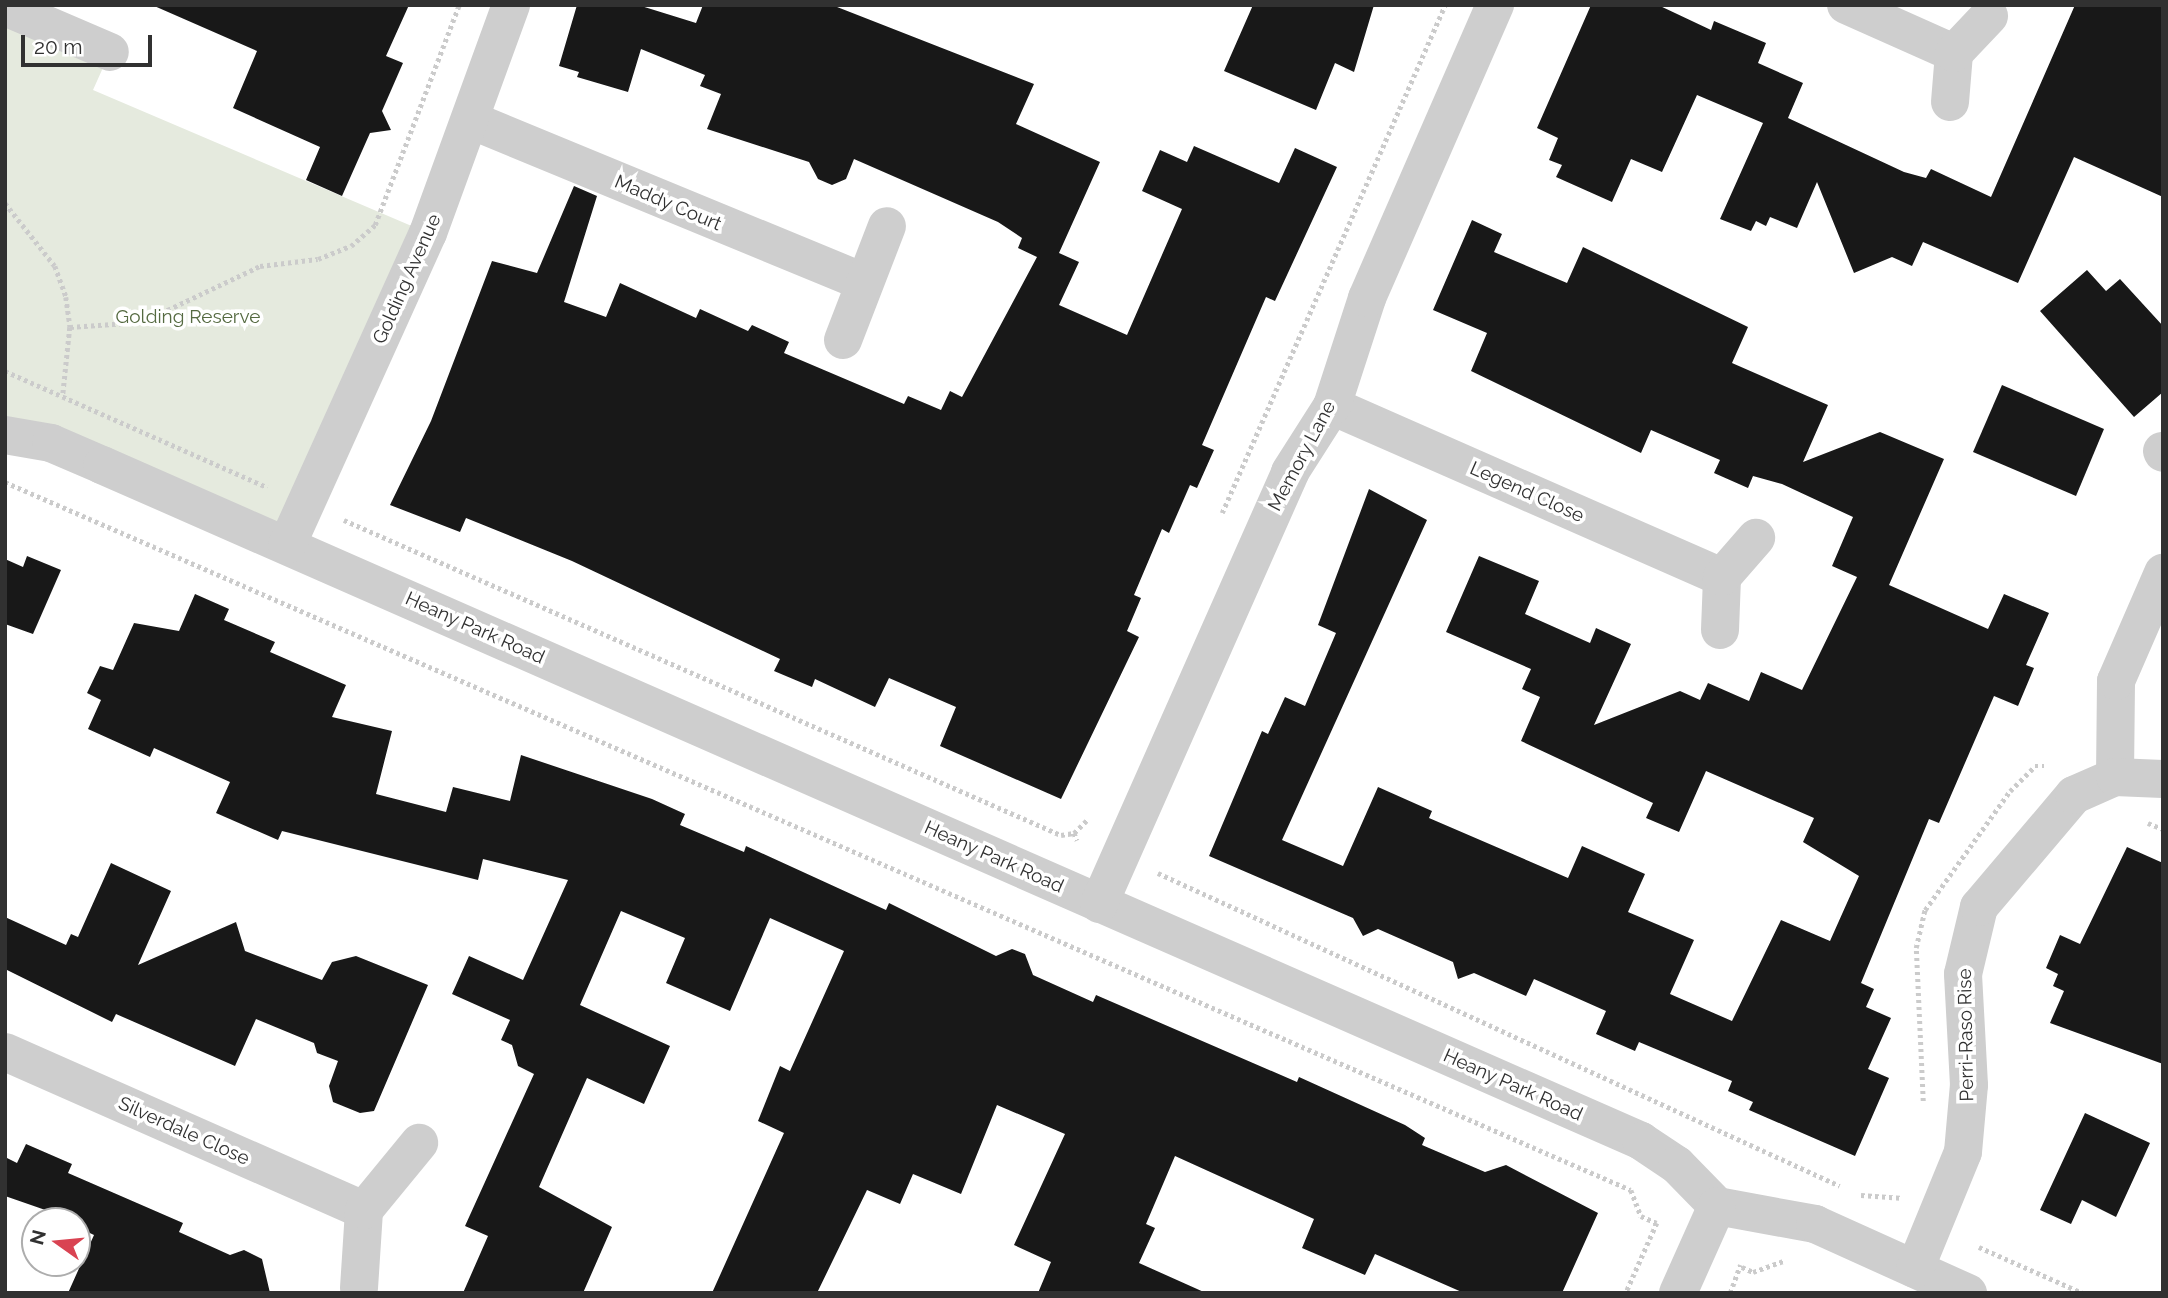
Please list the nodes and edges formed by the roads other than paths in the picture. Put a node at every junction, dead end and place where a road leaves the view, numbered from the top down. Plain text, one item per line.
1 (510, 5) edge
2 (1495, 5) edge
3 (1846, 5) edge
4 (5, 7) edge
5 (1989, 16) dead end
6 (110, 52) dead end
7 (1954, 53) junction
8 (1950, 102) dead end
9 (474, 121) junction
10 (887, 226) dead end
11 (863, 282) junction
12 (844, 340) dead end
13 (1332, 406) junction
14 (5, 435) edge
15 (1756, 538) dead end
16 (287, 545) junction
17 (2163, 573) edge
18 (1722, 577) junction
19 (1720, 630) dead end
20 (2115, 777) junction
21 (2163, 779) edge
22 (1099, 904) junction
23 (5, 1052) edge
24 (419, 1143) dead end
25 (1717, 1206) junction
26 (364, 1210) junction
27 (1915, 1269) junction
28 (359, 1288) dead end
29 (1678, 1293) edge
30 (1968, 1293) edge

1 - 9 street, Golding Avenue
2 - 13 street, Memory Lane
3 - 7 street
4 - 6 street
5 - 7 street
7 - 8 street
9 - 11 street, Maddy Court
9 - 16 street, Golding Avenue
10 - 11 street
11 - 12 street
13 - 18 street, Legend Close
13 - 22 street, Memory Lane
14 - 16 street, Heany Park Road
15 - 18 street
16 - 22 street, Heany Park Road
17 - 20 street
18 - 19 street
20 - 21 street
20 - 27 street, Perri-Raso Rise
22 - 25 street, Heany Park Road
23 - 26 street, Silverdale Close
24 - 26 street
25 - 27 street
25 - 29 street
26 - 28 street
27 - 30 street

